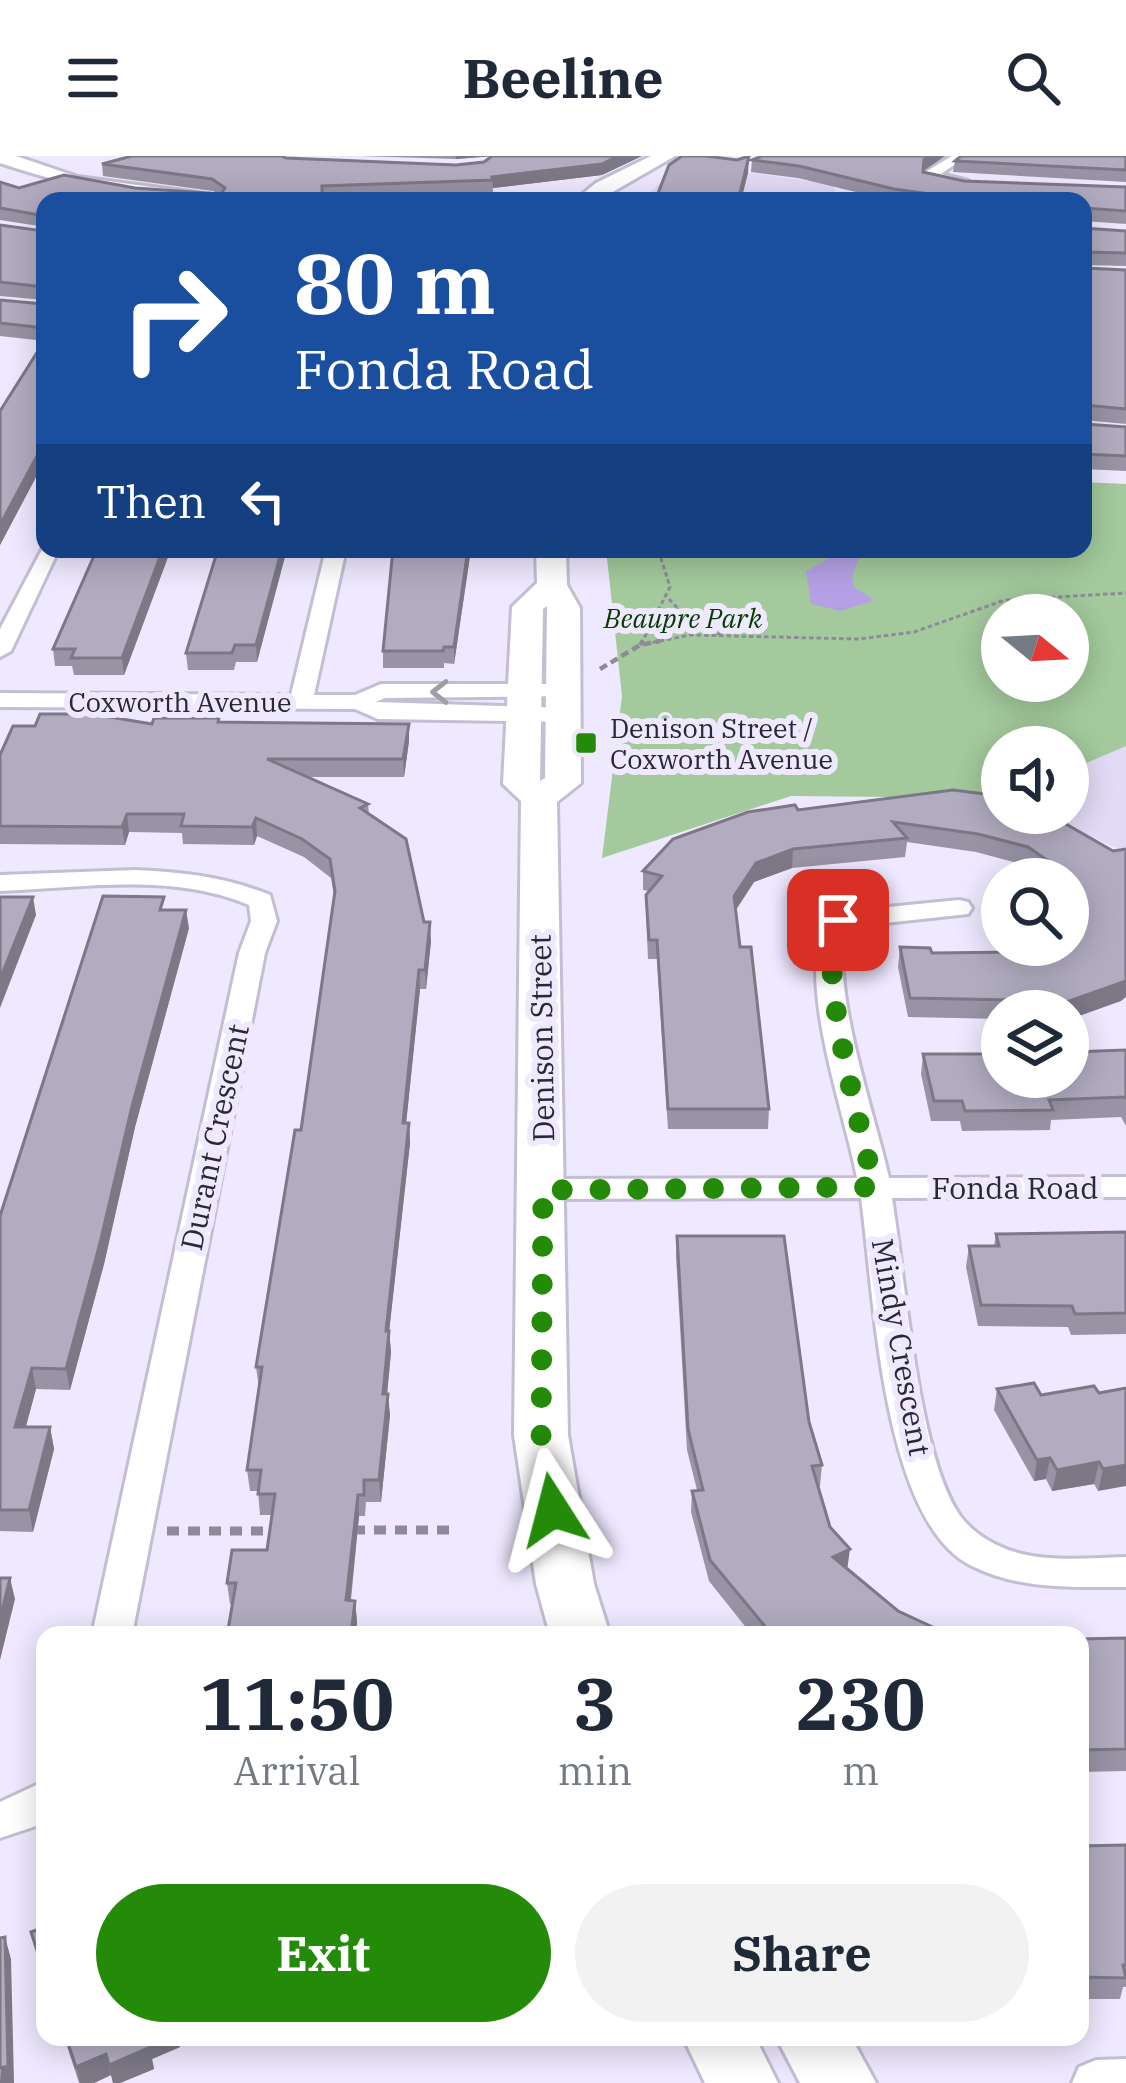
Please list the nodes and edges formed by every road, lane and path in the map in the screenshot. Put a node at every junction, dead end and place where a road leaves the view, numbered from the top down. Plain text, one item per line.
1 (961, 156) edge
2 (0, 157) edge
3 (670, 158) edge
4 (470, 176) edge
5 (627, 180) junction
6 (980, 185) edge
7 (136, 192) edge
8 (461, 192) edge
9 (595, 192) edge
10 (626, 192) edge
11 (45, 558) edge
12 (334, 558) edge
13 (551, 558) edge
14 (664, 558) edge
15 (552, 584) junction
16 (1126, 593) edge
17 (669, 599) junction
18 (725, 637) junction
19 (640, 645) junction
20 (0, 651) edge
21 (574, 693) junction
22 (0, 700) edge
23 (302, 701) junction
24 (524, 702) junction
25 (539, 797) junction
26 (0, 883) edge
27 (959, 908) dead end
28 (874, 1187) junction
29 (1126, 1187) edge
30 (543, 1190) junction
31 (342, 1530) edge
32 (458, 1530) dead end
33 (134, 1531) junction
34 (296, 1531) edge
35 (1126, 1572) edge
36 (114, 1626) edge
37 (577, 1626) edge
38 (36, 1808) edge
39 (0, 1820) edge
40 (723, 2046) edge
41 (816, 2046) edge
42 (1126, 2082) edge
43 (742, 2083) edge
44 (839, 2083) edge
45 (1096, 2083) edge

1 - 6 street
2 - 7 street
3 - 5 street
4 - 8 path
5 - 9 street
5 - 10 street
11 - 20 street
12 - 23 street
13 - 15 street, Denison Street
14 - 17 path
15 - 21 street, Denison Street
15 - 24 street, Denison Street
16 - 18 path
17 - 18 path
17 - 19 path
18 - 19 path
19 - 21 path
21 - 24 street, Coxworth Avenue
21 - 25 street, Denison Street
22 - 23 street, Coxworth Avenue
23 - 24 street, Coxworth Avenue
24 - 25 street, Denison Street
25 - 30 street, Denison Street
26 - 33 street, Durant Crescent
27 - 28 street, Mindy Crescent
28 - 29 street, Fonda Road
28 - 30 street, Fonda Road
28 - 35 street, Mindy Crescent
30 - 37 street, Denison Street
31 - 32 path
33 - 34 path
33 - 36 street, Durant Crescent
38 - 39 street
40 - 43 street
41 - 44 street
42 - 45 street

